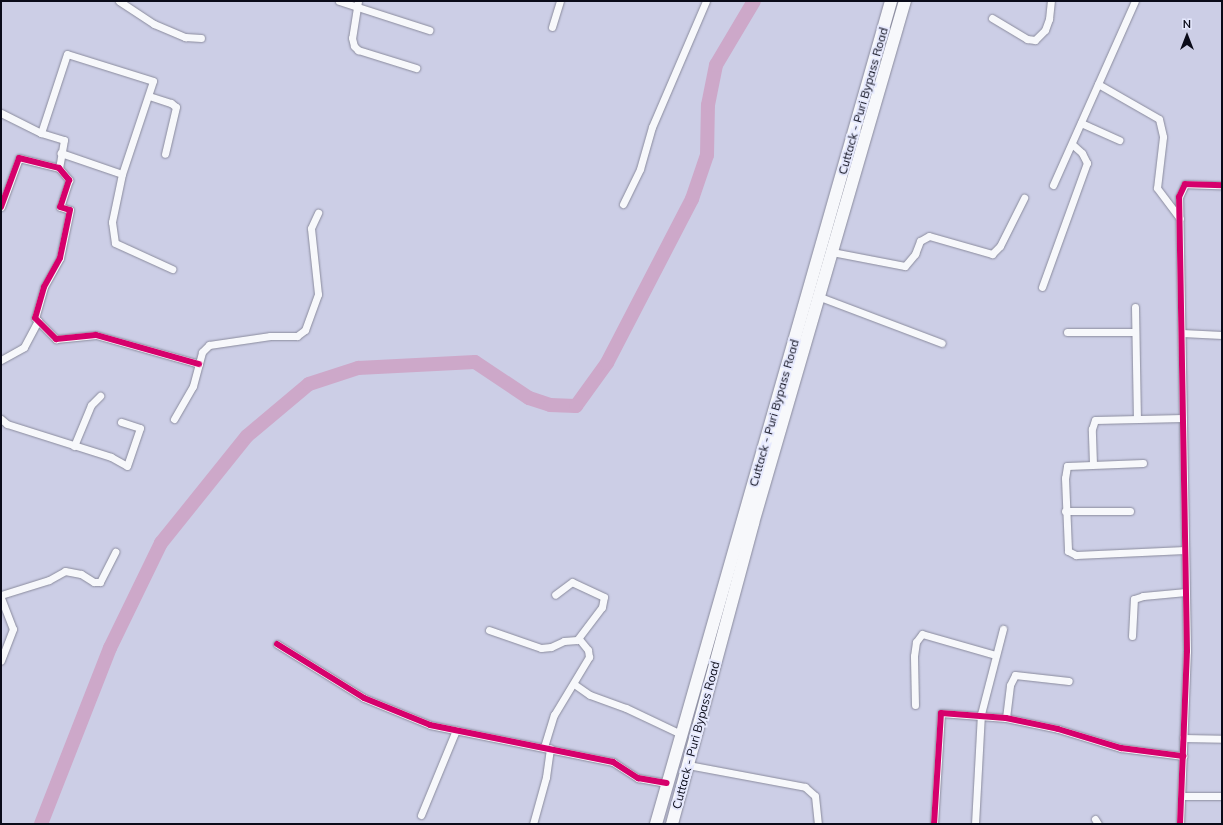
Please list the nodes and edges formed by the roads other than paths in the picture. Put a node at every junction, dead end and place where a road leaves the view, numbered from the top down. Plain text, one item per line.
1 (119, 1) edge
2 (339, 1) edge
3 (560, 1) edge
4 (706, 1) edge
5 (891, 1) edge
6 (906, 1) edge
7 (1051, 1) edge
8 (1135, 1) edge
9 (358, 5) edge
10 (992, 18) dead end
11 (552, 27) dead end
12 (429, 30) dead end
13 (201, 38) dead end
14 (416, 68) dead end
15 (1098, 84) junction
16 (148, 96) junction
17 (1, 113) edge
18 (1081, 123) junction
19 (41, 133) junction
20 (1119, 140) dead end
21 (1072, 144) junction
22 (61, 153) junction
23 (165, 154) dead end
24 (59, 168) junction
25 (122, 174) junction
26 (1053, 185) dead end
27 (1222, 185) edge
28 (4, 191) edge
29 (1024, 198) dead end
30 (624, 204) dead end
31 (1, 207) edge
32 (318, 213) dead end
33 (1180, 218) junction
34 (832, 252) junction
35 (172, 269) dead end
36 (1042, 287) dead end
37 (820, 297) junction
38 (1135, 307) dead end
39 (38, 321) junction
40 (1067, 332) dead end
41 (1135, 332) junction
42 (1182, 333) junction
43 (1222, 335) edge
44 (942, 343) dead end
45 (1, 360) edge
46 (199, 364) junction
47 (100, 396) dead end
48 (1137, 418) junction
49 (1183, 418) junction
50 (1, 419) edge
51 (174, 419) dead end
52 (121, 422) dead end
53 (74, 446) junction
54 (1143, 463) dead end
55 (1093, 464) junction
56 (1065, 511) junction
57 (1130, 511) dead end
58 (1185, 550) junction
59 (115, 552) dead end
60 (1186, 592) junction
61 (1, 594) edge
62 (555, 595) dead end
63 (1, 598) edge
64 (1003, 629) dead end
65 (489, 630) dead end
66 (1132, 636) dead end
67 (579, 639) junction
68 (278, 644) dead end
69 (995, 655) junction
70 (1, 662) edge
71 (1069, 681) dead end
72 (574, 684) junction
73 (915, 705) dead end
74 (981, 714) junction
75 (1006, 718) junction
76 (456, 730) junction
77 (681, 734) junction
78 (1183, 738) junction
79 (1222, 739) edge
80 (547, 747) junction
81 (1183, 756) junction
82 (688, 765) junction
83 (667, 783) junction
84 (1181, 796) junction
85 (1222, 796) edge
86 (421, 815) dead end
87 (533, 824) edge
88 (656, 824) edge
89 (672, 824) edge
90 (818, 824) edge
91 (934, 824) edge
92 (975, 824) edge
93 (1180, 824) edge

1 - 13 street
2 - 9 street
3 - 11 street
4 - 30 street
5 - 77 highway, Cuttack - Puri Bypass Road
6 - 34 highway, Cuttack - Puri Bypass Road
7 - 10 street
8 - 15 street
9 - 12 street
9 - 14 street
15 - 18 street
15 - 33 street
16 - 19 street
16 - 23 street
16 - 25 street
17 - 19 street
18 - 20 street
18 - 21 street
19 - 22 street
21 - 26 street
21 - 36 street
22 - 24 street
22 - 25 street
24 - 28 street
24 - 39 street
25 - 35 street
27 - 33 street
28 - 31 street
29 - 34 street
32 - 46 street
33 - 42 street
34 - 37 highway, Cuttack - Puri Bypass Road
37 - 44 street
37 - 82 highway, Cuttack - Puri Bypass Road
38 - 41 street
39 - 45 street
39 - 46 street
40 - 41 street
41 - 48 street
42 - 43 street
42 - 49 street
46 - 51 street
47 - 53 street
48 - 49 street
48 - 55 street
49 - 58 street
50 - 53 street
52 - 53 street
54 - 55 street
55 - 56 street
56 - 57 street
56 - 58 street
58 - 60 street
59 - 61 street
60 - 66 street
60 - 78 street
62 - 67 street
63 - 70 street
64 - 69 street
65 - 67 street
67 - 72 street
68 - 76 street
69 - 73 street
69 - 74 street
71 - 75 street
72 - 77 street
72 - 80 street
74 - 75 street
74 - 91 street
74 - 92 street
75 - 81 street
76 - 80 street
76 - 86 street
77 - 83 highway, Cuttack - Puri Bypass Road
78 - 79 street
78 - 81 street
80 - 83 street
80 - 87 street
81 - 84 street
82 - 89 highway, Cuttack - Puri Bypass Road
82 - 90 street
83 - 88 highway, Cuttack - Puri Bypass Road
84 - 85 street
84 - 93 street

